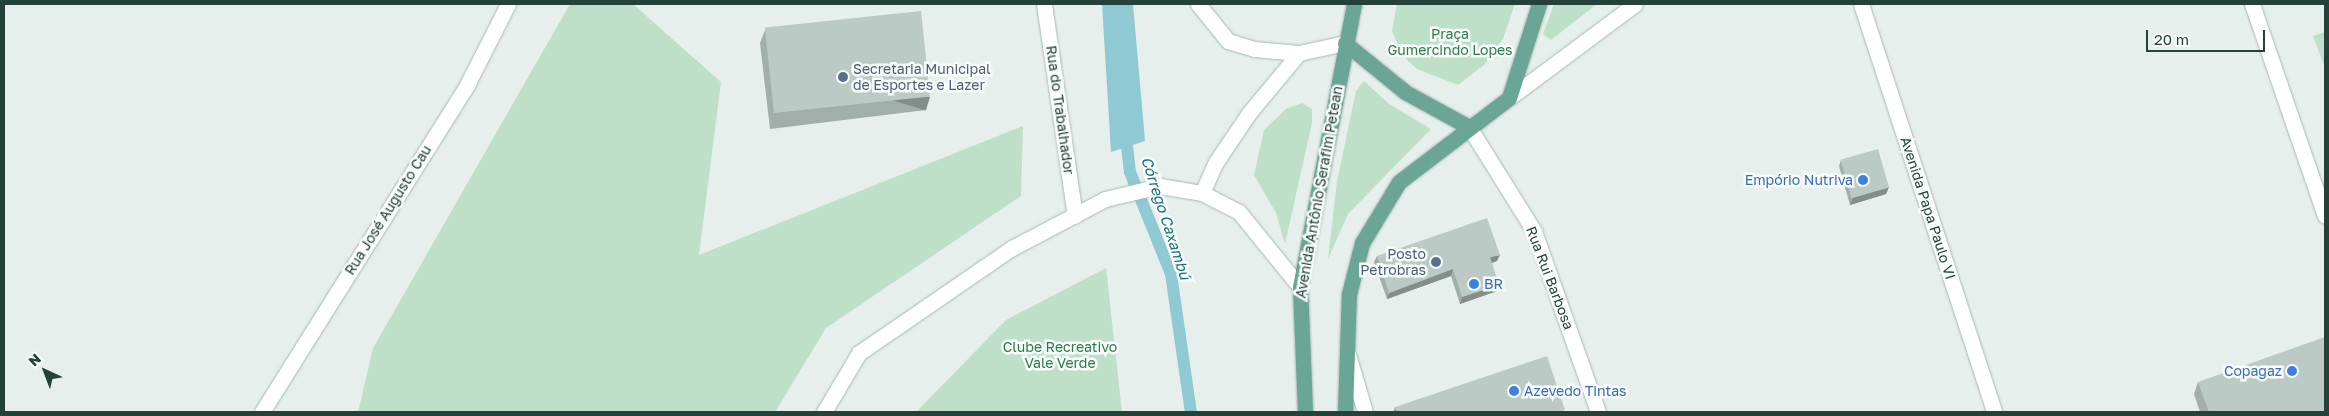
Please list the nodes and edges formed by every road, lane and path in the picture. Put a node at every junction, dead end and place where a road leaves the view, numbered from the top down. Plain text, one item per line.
1 (508, 4) edge
2 (1044, 4) edge
3 (1198, 4) edge
4 (1354, 4) edge
5 (1539, 4) edge
6 (1635, 4) edge
7 (1861, 4) edge
8 (2252, 4) edge
9 (1345, 43) junction
10 (1299, 53) junction
11 (1509, 98) junction
12 (1469, 127) junction
13 (1202, 194) junction
14 (1075, 216) junction
15 (2325, 216) edge
16 (1300, 286) junction
17 (1344, 340) junction
18 (262, 412) edge
19 (824, 412) edge
20 (1305, 412) edge
21 (1345, 412) edge
22 (1365, 412) edge
23 (1598, 412) edge
24 (1994, 412) edge

1 - 18 street, Rua José Augusto Cau
2 - 14 street, Rua do Trabalhador
3 - 10 street
4 - 9 main road, Avenida Antônio Serafim Petean
5 - 11 main road
6 - 11 street
7 - 24 street, Avenida Papa Paulo VI
8 - 15 street
9 - 10 street
9 - 12 main road
9 - 16 main road, Avenida Antônio Serafim Petean
10 - 13 street
11 - 12 main road
12 - 17 main road
12 - 23 street, Rua Rui Barbosa
13 - 14 street
13 - 16 street
14 - 19 street
16 - 20 main road, Avenida Antônio Serafim Petean
17 - 21 main road
17 - 22 street

